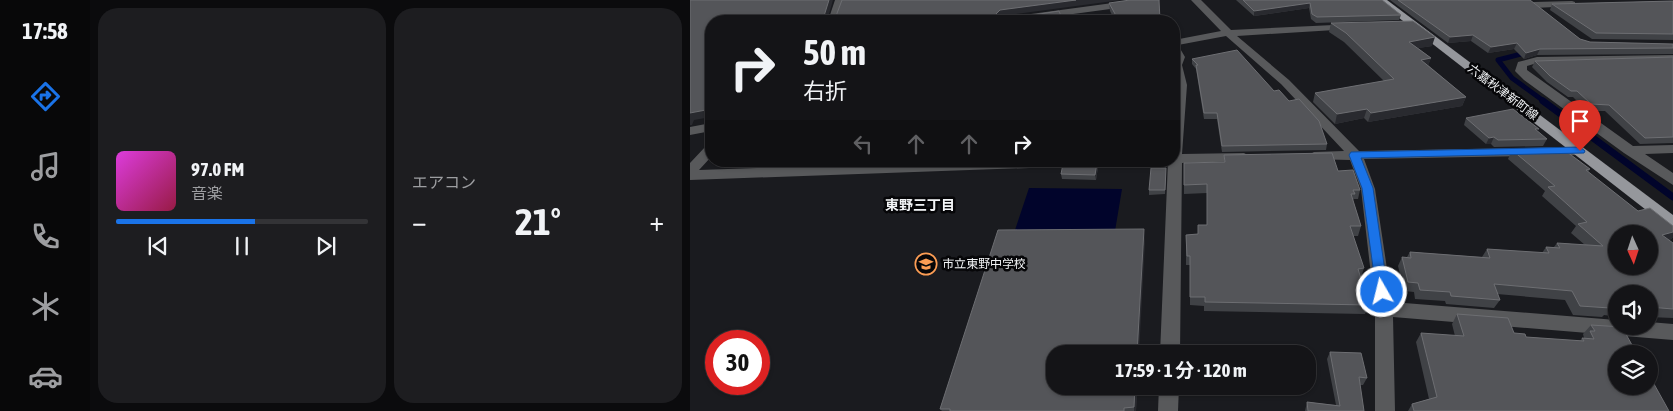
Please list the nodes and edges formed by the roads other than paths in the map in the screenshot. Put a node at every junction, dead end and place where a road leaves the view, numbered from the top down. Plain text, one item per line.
1 (840, 0) edge
2 (1154, 0) edge
3 (1196, 0) edge
4 (1380, 0) edge
5 (1531, 2) edge
6 (1584, 4) edge
7 (835, 15) edge
8 (1045, 15) edge
9 (1548, 15) edge
10 (1394, 24) edge
11 (1413, 24) junction
12 (1366, 25) edge
13 (1228, 33) junction
14 (1180, 44) edge
15 (1673, 58) edge
16 (1180, 81) edge
17 (1180, 96) edge
18 (705, 128) edge
19 (690, 131) edge
20 (1673, 149) edge
21 (1629, 150) junction
22 (1580, 151) junction
23 (705, 155) edge
24 (1355, 155) junction
25 (1305, 156) edge
26 (1255, 157) edge
27 (1180, 159) edge
28 (943, 167) edge
29 (1174, 167) edge
30 (690, 171) edge
31 (690, 176) edge
32 (1673, 180) edge
33 (1673, 223) edge
34 (1384, 310) junction
35 (1673, 332) edge
36 (1170, 345) edge
37 (1169, 395) edge
38 (1168, 411) edge
39 (1385, 411) edge

1 - 7 street
2 - 8 street
3 - 13 street
4 - 11 main road, 六嘉秋津新町線
5 - 6 street
5 - 9 street
10 - 11 street
11 - 22 main road, 六嘉秋津新町線
12 - 13 street
13 - 14 street
13 - 24 street
15 - 21 street
16 - 17 street
18 - 19 street
20 - 21 street
21 - 32 street
22 - 24 street
22 - 33 main road, 六嘉秋津新町線
23 - 30 street
24 - 25 street
24 - 34 street
26 - 27 street
28 - 31 street
29 - 36 street
34 - 35 street
34 - 39 street
37 - 38 street

